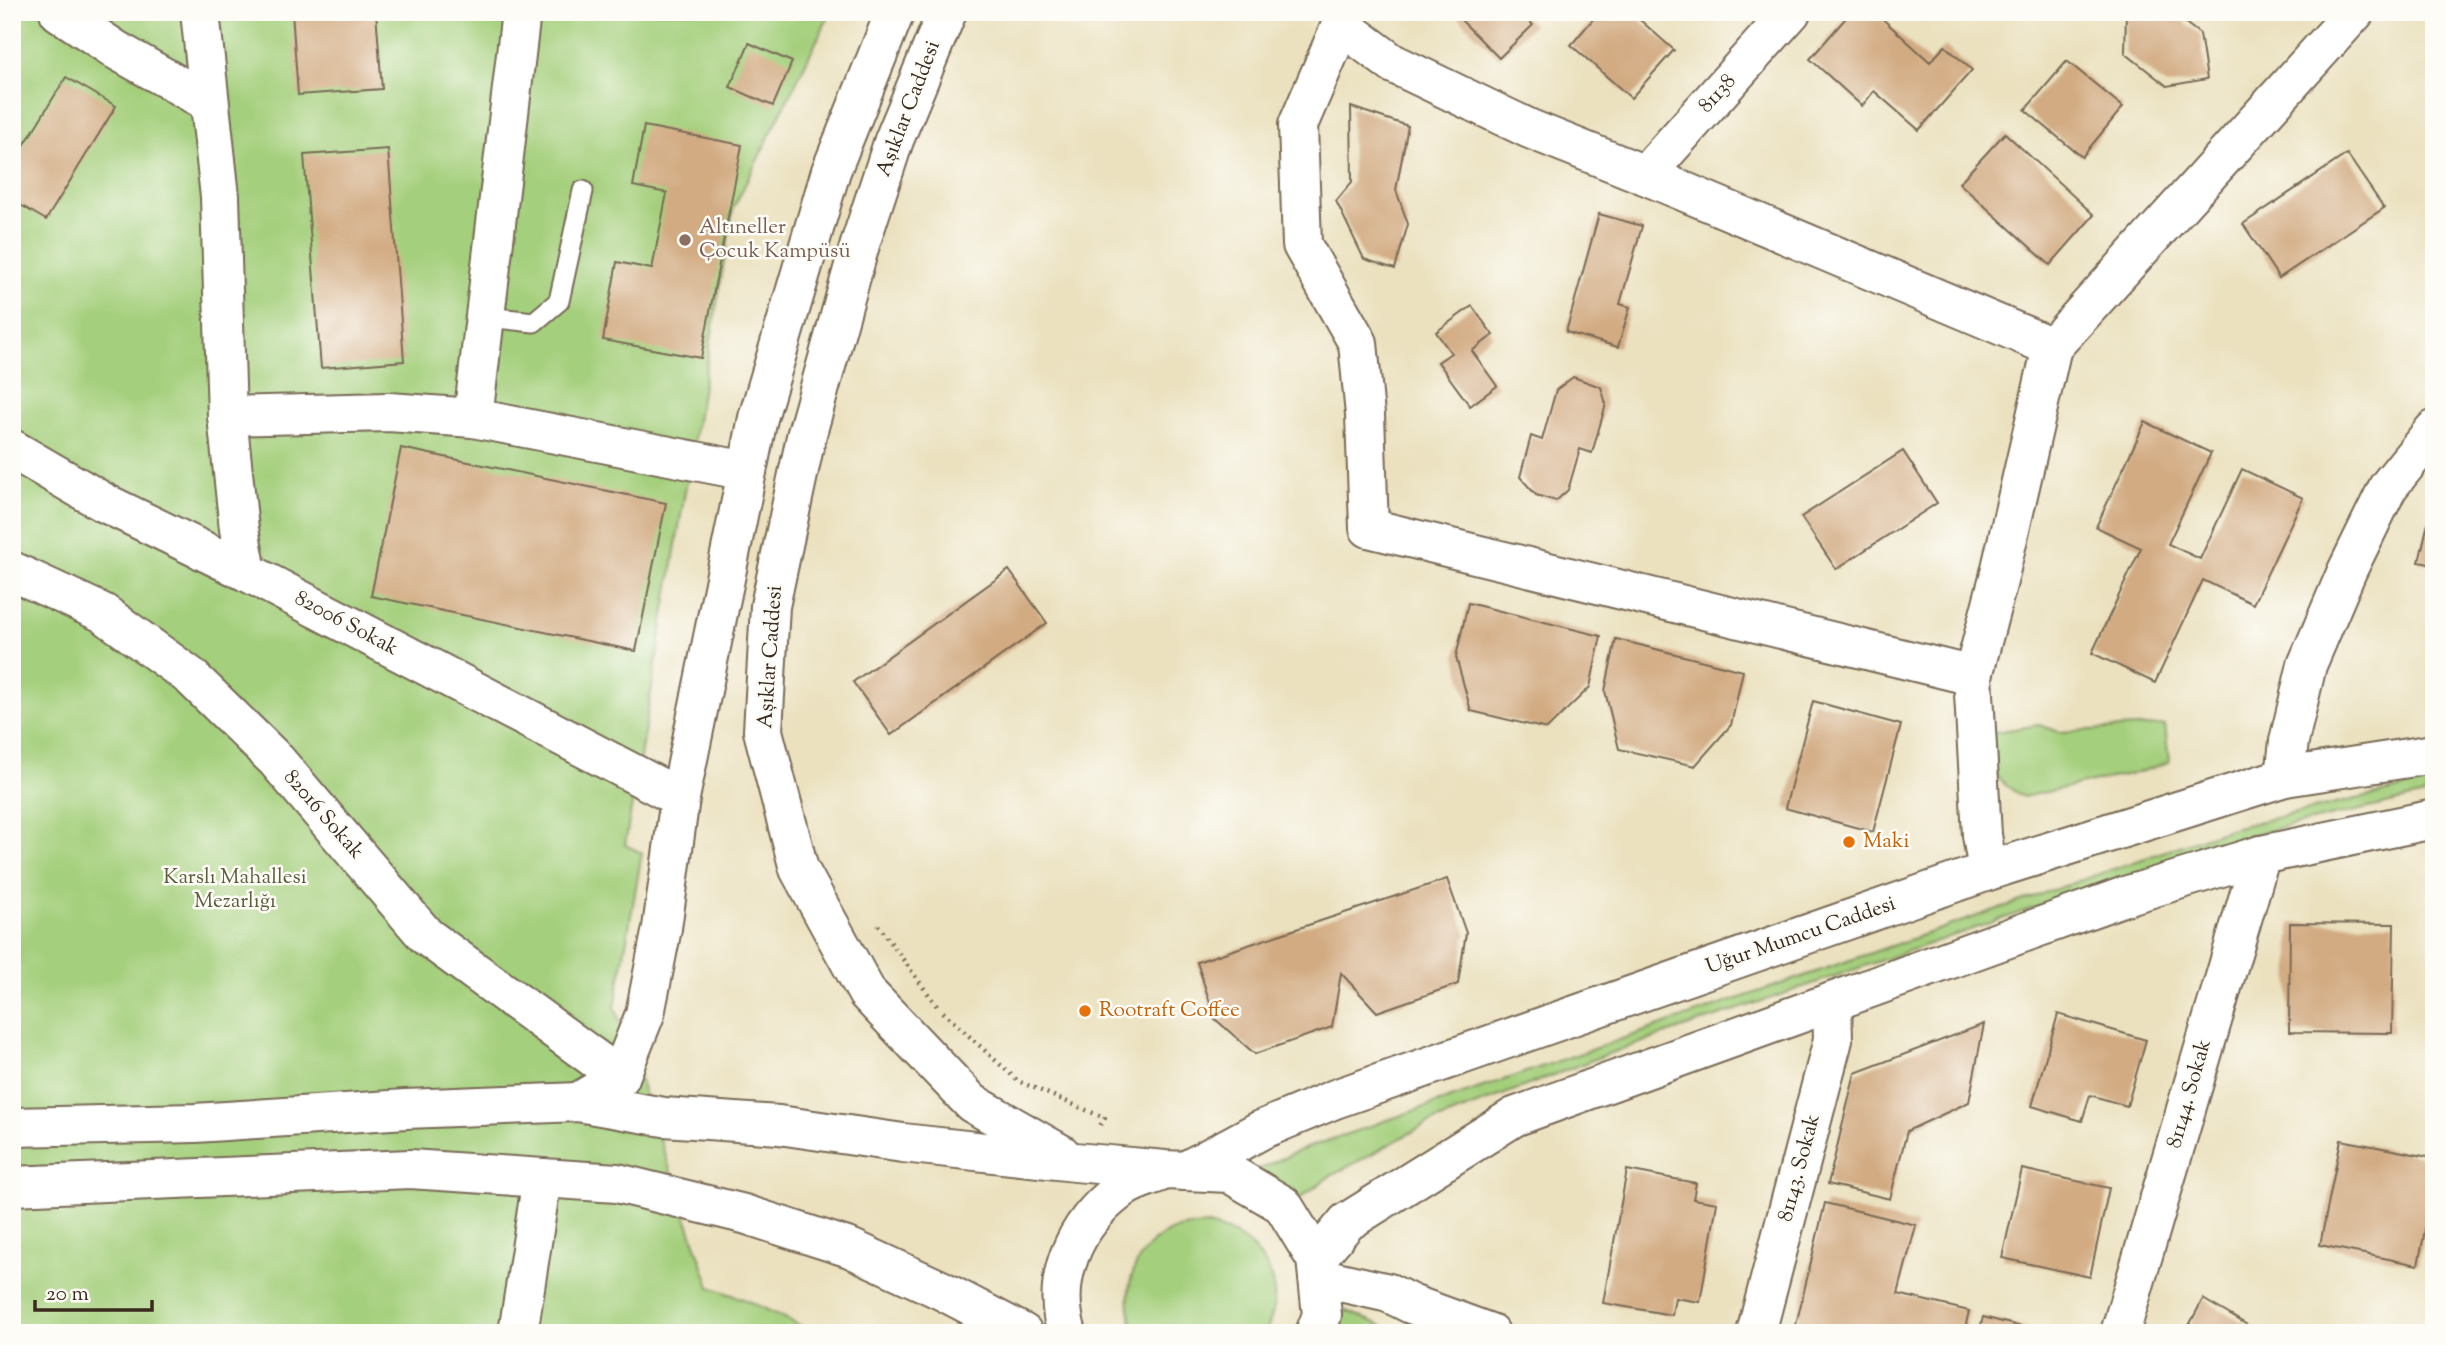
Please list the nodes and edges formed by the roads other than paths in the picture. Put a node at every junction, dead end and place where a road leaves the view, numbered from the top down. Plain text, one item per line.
1 (59, 12) edge
2 (200, 12) edge
3 (521, 12) edge
4 (895, 12) edge
5 (947, 12) edge
6 (1791, 12) edge
7 (2355, 12) edge
8 (1345, 19) edge
9 (208, 102) junction
10 (1644, 175) junction
11 (583, 191) dead end
12 (487, 317) junction
13 (2052, 347) junction
14 (227, 416) junction
15 (473, 418) junction
16 (2434, 430) edge
17 (12, 449) edge
18 (747, 471) junction
19 (12, 571) edge
20 (247, 572) junction
21 (1973, 676) junction
22 (2434, 754) edge
23 (2285, 776) junction
24 (680, 798) junction
25 (2434, 819) edge
26 (2261, 855) junction
27 (1989, 871) junction
28 (1832, 1002) junction
29 (620, 1077) junction
30 (578, 1102) junction
31 (12, 1126) edge
32 (1075, 1162) junction
33 (1175, 1170) junction
34 (542, 1178) junction
35 (12, 1186) edge
36 (1317, 1268) junction
37 (518, 1333) edge
38 (1023, 1333) edge
39 (1067, 1333) edge
40 (1315, 1333) edge
41 (1490, 1333) edge
42 (1756, 1333) edge
43 (2120, 1333) edge

1 - 9 street
2 - 9 street
3 - 12 street
4 - 18 street
5 - 32 street, Aşıklar Caddesi
6 - 10 street, 81138
7 - 13 street
8 - 10 street
8 - 21 street
9 - 14 street
10 - 13 street
11 - 12 lane
12 - 15 street
13 - 21 street
14 - 15 street
14 - 20 street
15 - 18 street
16 - 23 street
17 - 20 street, 82006 Sokak
18 - 24 street
19 - 29 street, 82016 Sokak
20 - 24 street, 82006 Sokak
21 - 27 street
22 - 23 street, Uğur Mumcu Caddesi
23 - 27 street, Uğur Mumcu Caddesi
24 - 29 street
25 - 26 street
26 - 28 street
26 - 43 street, 81144. Sokak
27 - 33 street, Uğur Mumcu Caddesi
28 - 36 street
28 - 42 street, 81143. Sokak
29 - 30 street
30 - 31 street
30 - 32 street
32 - 33 street
33 - 36 street
33 - 39 street, Uğur Mumcu Caddesi
34 - 35 street
34 - 37 street
34 - 38 street
36 - 40 street
36 - 41 street

